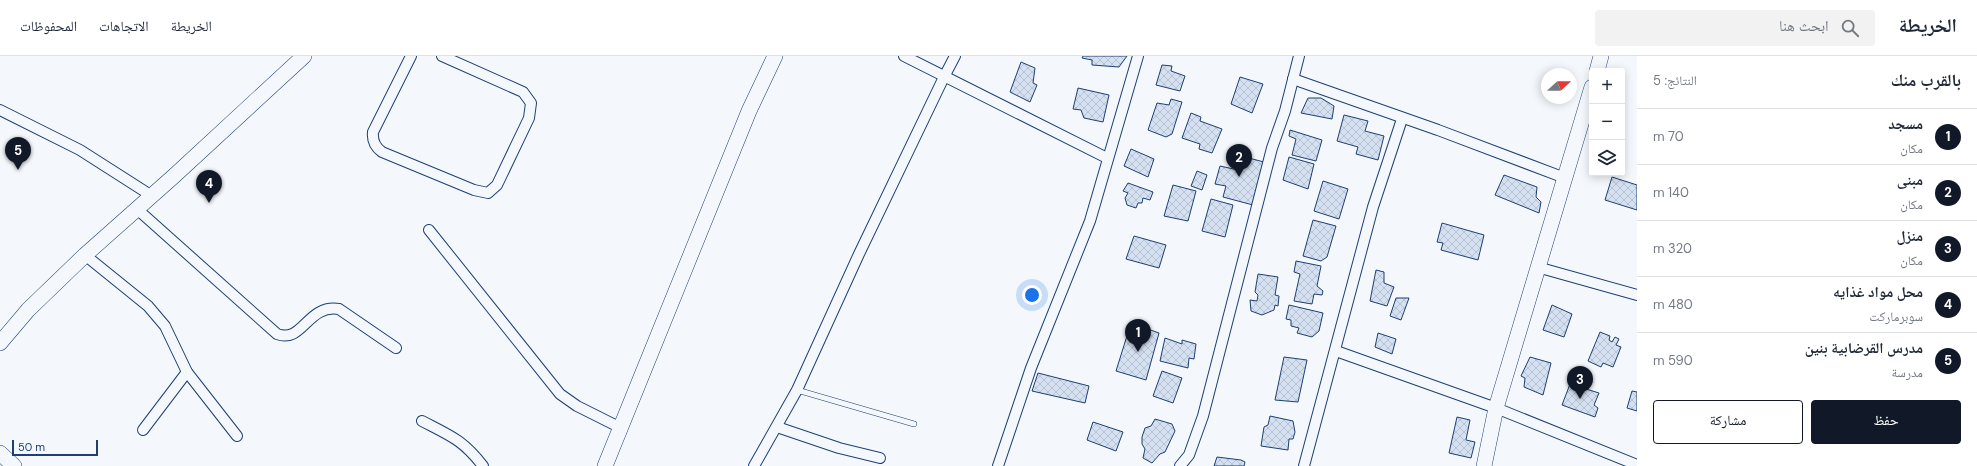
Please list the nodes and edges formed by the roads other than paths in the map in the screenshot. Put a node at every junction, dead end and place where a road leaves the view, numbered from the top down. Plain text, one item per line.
1 (304, 56) edge
2 (411, 56) edge
3 (442, 56) edge
4 (775, 56) edge
5 (904, 56) edge
6 (955, 56) edge
7 (1138, 56) edge
8 (1299, 56) edge
9 (1601, 56) edge
10 (1598, 68) edge
11 (944, 77) junction
12 (1293, 79) junction
13 (1589, 97) edge
14 (0, 110) edge
15 (1402, 119) junction
16 (1107, 158) junction
17 (1565, 178) junction
18 (152, 196) junction
19 (136, 209) junction
20 (429, 230) dead end
21 (85, 255) junction
22 (1537, 267) junction
23 (1637, 295) edge
24 (0, 343) edge
25 (396, 348) dead end
26 (1336, 351) junction
27 (187, 372) junction
28 (797, 390) junction
29 (1496, 408) junction
30 (422, 421) dead end
31 (914, 424) dead end
32 (619, 427) junction
33 (777, 427) junction
34 (143, 430) dead end
35 (237, 436) dead end
36 (0, 453) edge
37 (880, 458) dead end
38 (0, 459) edge
39 (1637, 465) edge
40 (13, 466) edge
41 (483, 466) edge
42 (605, 466) edge
43 (754, 466) edge
44 (998, 466) edge
45 (1180, 466) edge
46 (1304, 466) edge
47 (1484, 466) edge

1 - 18 street
2 - 3 street
4 - 32 street
5 - 11 street
6 - 11 street
7 - 16 street
8 - 12 street
9 - 10 street
11 - 16 street
11 - 28 street
12 - 15 street
12 - 45 street
13 - 17 street
14 - 18 street
15 - 17 street
15 - 26 street
16 - 44 street
17 - 22 street
18 - 19 street
19 - 21 street
19 - 25 street
20 - 32 street
21 - 24 street
21 - 27 street
22 - 23 street
22 - 29 street
26 - 29 street
26 - 46 street
27 - 34 street
27 - 35 street
28 - 31 lane
28 - 33 street
29 - 39 street
29 - 47 street
30 - 41 street
32 - 42 street
33 - 37 street
33 - 43 street
36 - 40 street
38 - 40 street

